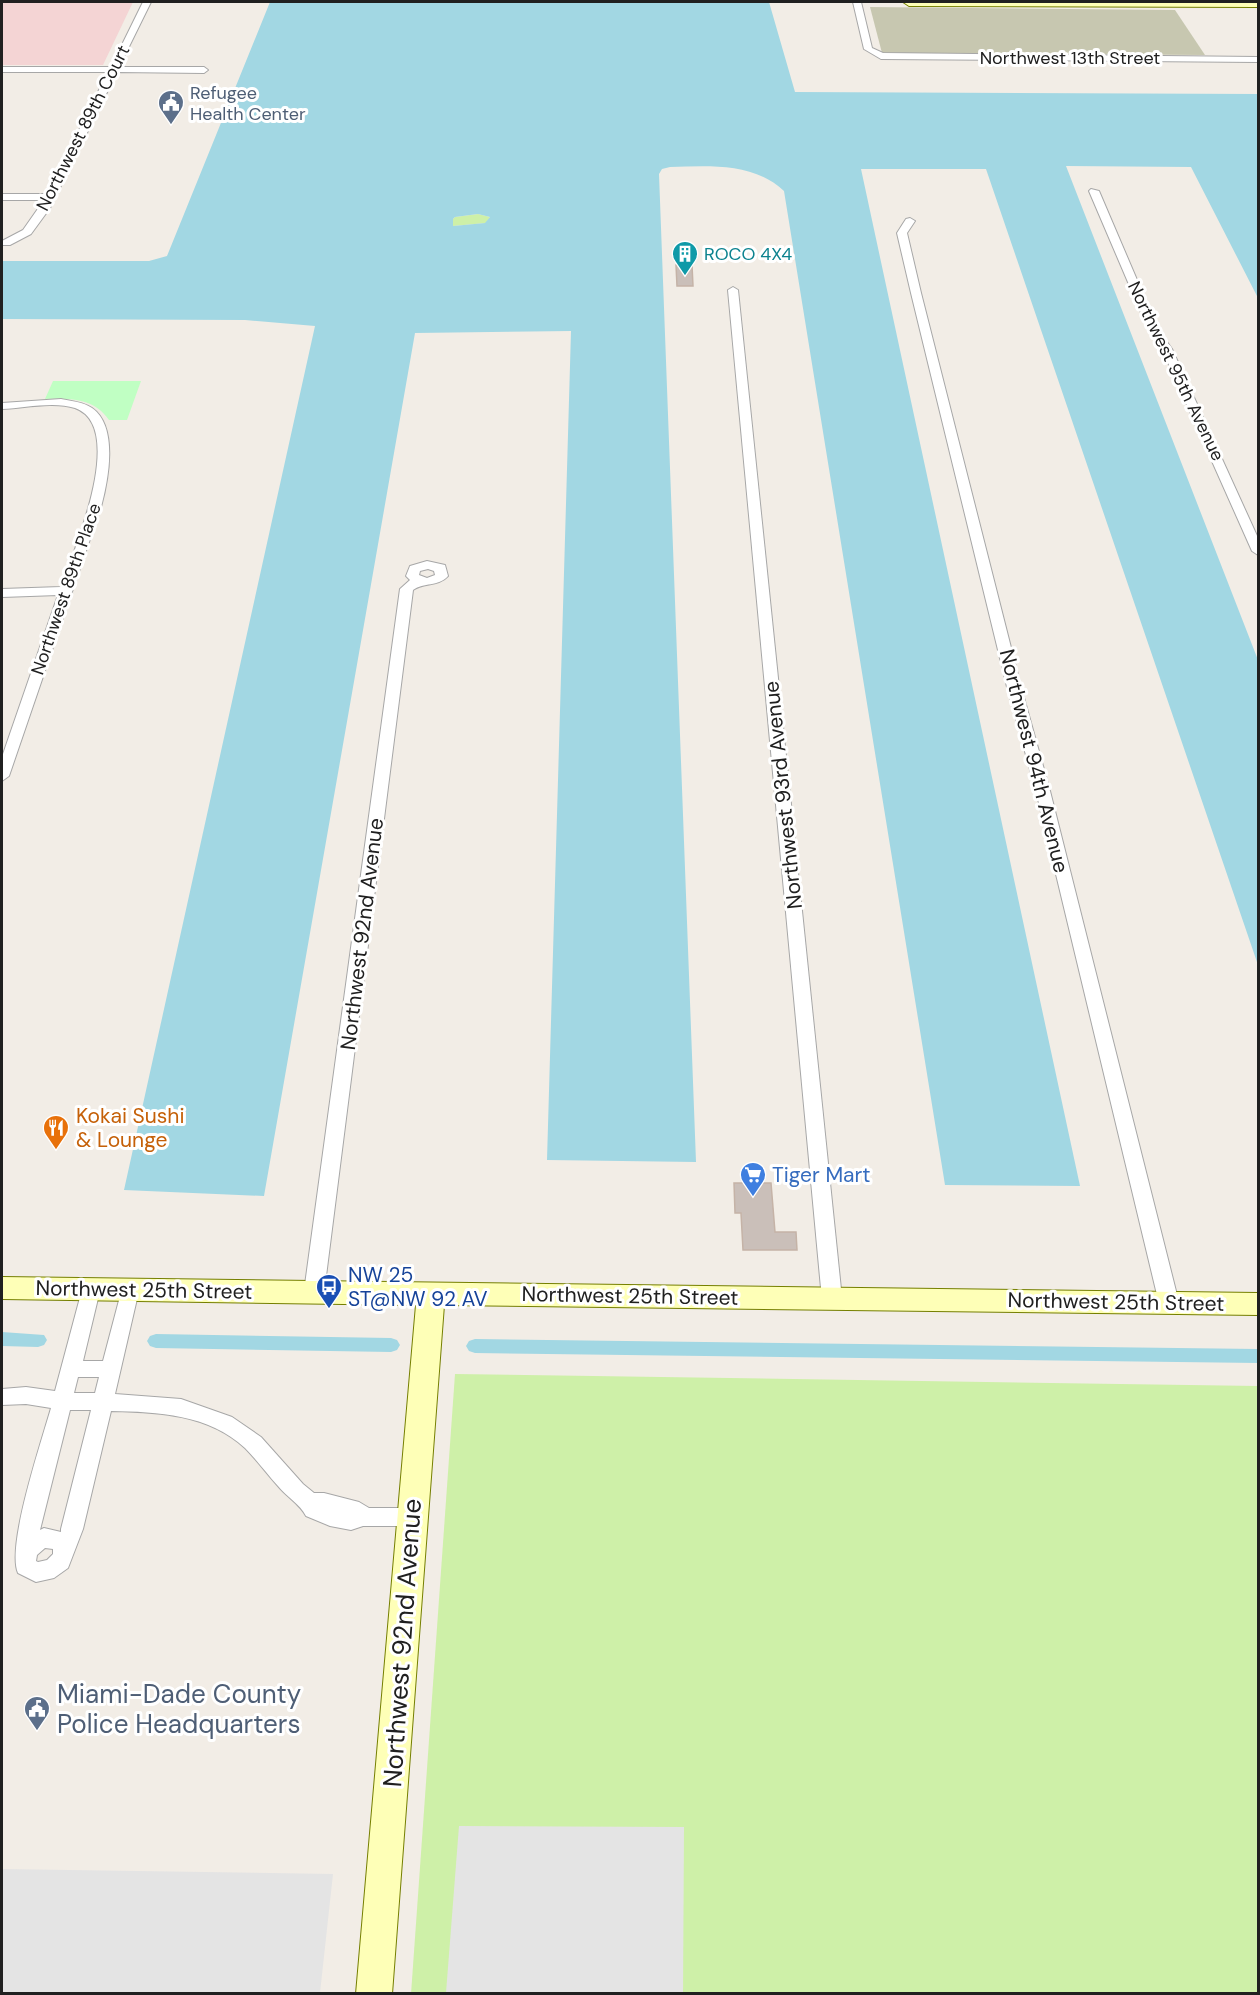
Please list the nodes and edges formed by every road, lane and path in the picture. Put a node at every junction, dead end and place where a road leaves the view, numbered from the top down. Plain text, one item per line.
1 (147, 2) edge
2 (857, 2) edge
3 (909, 2) edge
4 (1258, 4) edge
5 (1258, 60) edge
6 (2, 69) edge
7 (114, 70) junction
8 (204, 70) dead end
9 (1094, 192) dead end
10 (2, 197) edge
11 (51, 197) junction
12 (910, 221) dead end
13 (6, 243) dead end
14 (732, 290) dead end
15 (2, 406) edge
16 (1258, 551) edge
17 (417, 581) dead end
18 (66, 591) junction
19 (2, 593) edge
20 (2, 776) edge
21 (2, 1288) edge
22 (92, 1290) junction
23 (130, 1290) junction
24 (314, 1292) junction
25 (431, 1292) junction
26 (832, 1299) junction
27 (1168, 1303) junction
28 (1258, 1304) edge
29 (71, 1369) junction
30 (111, 1369) junction
31 (2, 1396) edge
32 (63, 1401) junction
33 (103, 1401) junction
34 (2, 1406) edge
35 (411, 1517) junction
36 (375, 1994) edge

1 - 7 street, Northwest 89th Court
2 - 5 street, Northwest 13th Street
3 - 4 main road
6 - 7 street
7 - 8 street
7 - 11 street, Northwest 89th Court
9 - 16 street, Northwest 95th Avenue
10 - 11 street
11 - 13 street, Northwest 89th Court
12 - 27 street, Northwest 94th Avenue
14 - 26 street, Northwest 93rd Avenue
15 - 18 street, Northwest 89th Place
17 - 24 street, Northwest 92nd Avenue
18 - 19 street
18 - 20 street, Northwest 89th Place
21 - 22 main road, Northwest 25th Street
22 - 23 main road, Northwest 25th Street
22 - 29 street
23 - 24 main road, Northwest 25th Street
23 - 30 street
24 - 25 main road, Northwest 25th Street
25 - 26 main road, Northwest 25th Street
25 - 35 main road, Northwest 92nd Avenue
26 - 27 main road, Northwest 25th Street
27 - 28 main road, Northwest 25th Street
29 - 30 street
29 - 32 street
30 - 33 street
31 - 32 street
32 - 33 street
32 - 33 street
32 - 34 street
33 - 35 street
35 - 36 main road, Northwest 92nd Avenue

